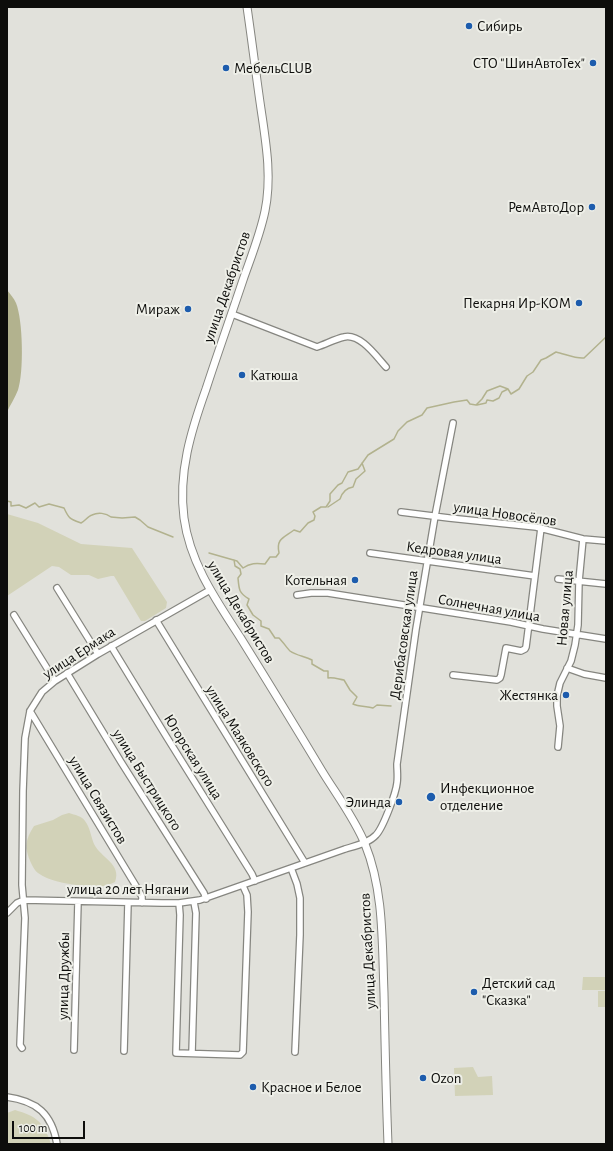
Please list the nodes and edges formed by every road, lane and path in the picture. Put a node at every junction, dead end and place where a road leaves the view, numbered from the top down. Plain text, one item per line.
1 (247, 7) edge
2 (232, 314) junction
3 (386, 367) dead end
4 (453, 423) dead end
5 (401, 512) dead end
6 (435, 516) junction
7 (541, 528) junction
8 (583, 539) junction
9 (606, 541) edge
10 (370, 553) dead end
11 (428, 561) junction
12 (535, 576) junction
13 (558, 579) dead end
14 (579, 581) junction
15 (606, 584) edge
16 (57, 588) dead end
17 (210, 590) junction
18 (297, 595) dead end
19 (420, 608) junction
20 (14, 615) dead end
21 (156, 620) junction
22 (529, 626) junction
23 (577, 635) junction
24 (606, 639) edge
25 (111, 646) junction
26 (98, 654) junction
27 (567, 668) junction
28 (67, 673) junction
29 (453, 675) dead end
30 (606, 678) edge
31 (55, 681) junction
32 (30, 711) junction
33 (558, 747) dead end
34 (364, 842) junction
35 (305, 863) junction
36 (291, 868) junction
37 (255, 881) junction
38 (243, 886) junction
39 (206, 899) junction
40 (24, 900) junction
41 (78, 902) junction
42 (194, 902) junction
43 (128, 903) junction
44 (142, 903) junction
45 (179, 903) junction
46 (7, 913) edge
47 (22, 1048) dead end
48 (74, 1050) dead end
49 (124, 1051) dead end
50 (294, 1052) dead end
51 (192, 1053) junction
52 (7, 1097) edge
53 (57, 1144) edge
54 (388, 1144) edge

1 - 2 main road, улица Декабристов
2 - 3 street
2 - 17 main road, улица Декабристов
4 - 6 street, Дерибасовская улица
5 - 6 street, улица Новосёлов
6 - 7 street, улица Новосёлов
6 - 11 street, Дерибасовская улица
7 - 8 street, улица Новосёлов
7 - 12 street
8 - 9 street, улица Новосёлов
8 - 14 street, Новая улица
10 - 11 street, Кедровая улица
11 - 12 street, Кедровая улица
11 - 19 street, Дерибасовская улица
12 - 22 street
13 - 14 street
14 - 15 street
14 - 23 street, Новая улица
16 - 26 street
17 - 21 street, улица Ермака
17 - 34 main road, улица Декабристов
18 - 19 street, Солнечная улица
19 - 22 street, Солнечная улица
19 - 34 street, Дерибасовская улица
20 - 31 street
21 - 25 street, улица Ермака
21 - 35 street, улица Маяковского
22 - 23 street, Солнечная улица
22 - 29 street
23 - 24 street, Солнечная улица
23 - 27 street, Новая улица
25 - 26 street, улица Ермака
25 - 37 street, Югорская улица
26 - 28 street, улица Ермака
27 - 30 street
27 - 33 street, Новая улица
28 - 31 street, улица Ермака
28 - 39 street, улица Быстрицкого
31 - 32 street, улица Ермака
32 - 40 street, улица Ермака
32 - 44 street, улица Связистов
34 - 35 street, улица 20 лет Нягани
34 - 54 main road, улица Декабристов
35 - 36 street, улица 20 лет Нягани
36 - 37 street, улица 20 лет Нягани
36 - 50 street
37 - 38 street, улица 20 лет Нягани
38 - 39 street, улица 20 лет Нягани
38 - 51 street
39 - 42 street, улица 20 лет Нягани
40 - 41 street, улица 20 лет Нягани
40 - 46 street
40 - 47 street, улица Ермака
41 - 43 street, улица 20 лет Нягани
41 - 48 street, улица Дружбы
42 - 45 street, улица 20 лет Нягани
42 - 51 street
43 - 44 street, улица 20 лет Нягани
43 - 49 street
44 - 45 street, улица 20 лет Нягани
45 - 51 street
52 - 53 street

